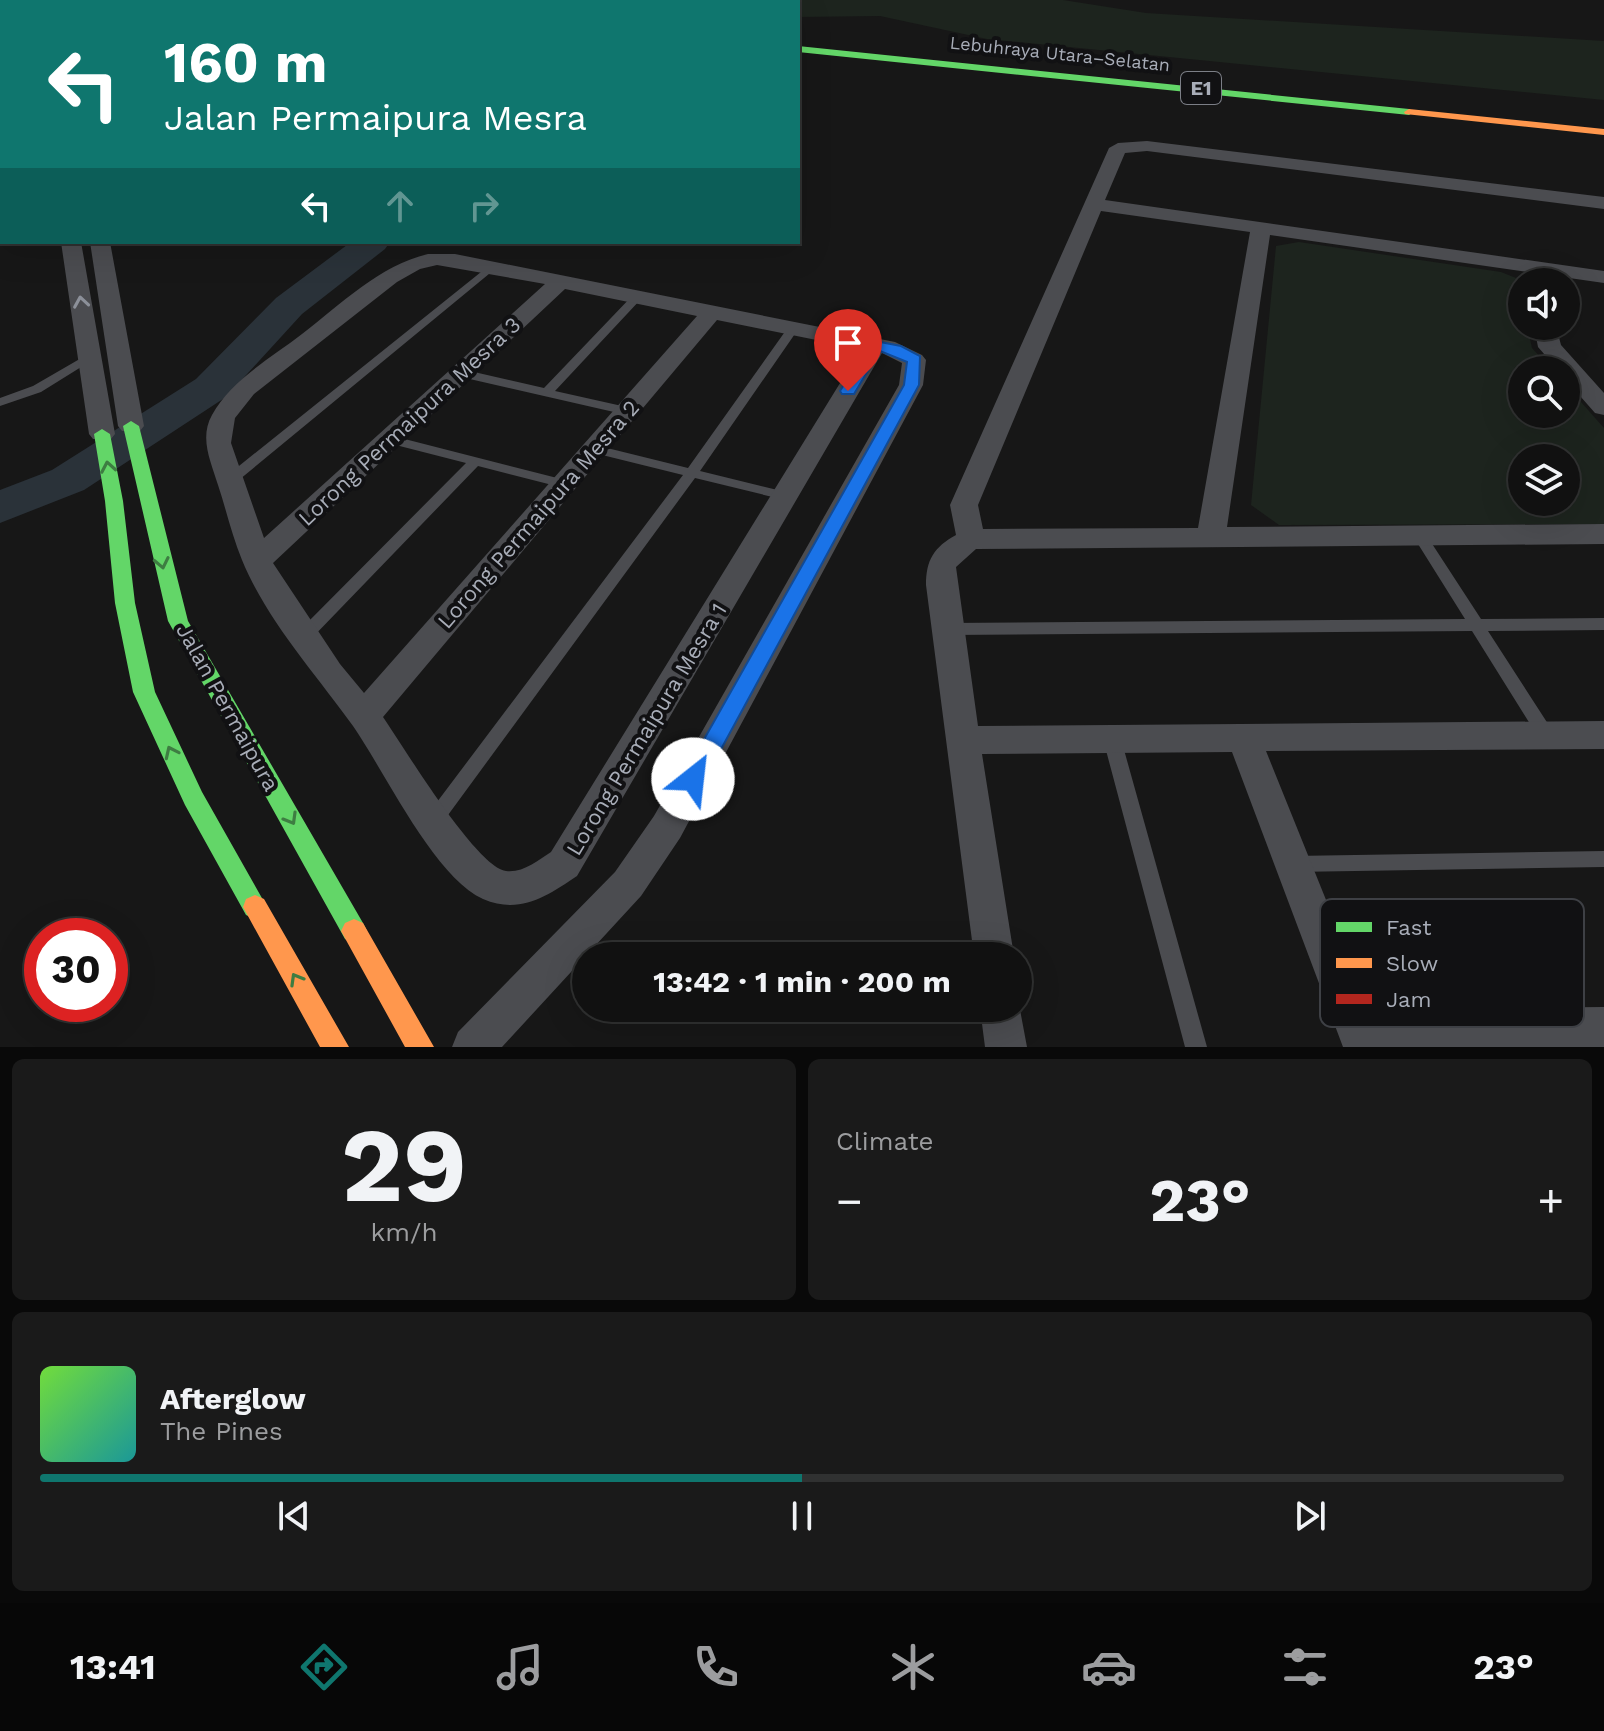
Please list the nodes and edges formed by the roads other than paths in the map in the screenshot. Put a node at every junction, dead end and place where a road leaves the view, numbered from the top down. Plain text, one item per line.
1 (800, 41) edge
2 (800, 49) edge
3 (1604, 122) edge
4 (1604, 132) edge
5 (1604, 203) edge
6 (1093, 204) junction
7 (1261, 228) junction
8 (71, 244) edge
9 (100, 244) edge
10 (491, 267) junction
11 (1508, 270) edge
12 (1580, 276) edge
13 (1604, 277) edge
14 (561, 281) junction
15 (637, 297) junction
16 (712, 312) junction
17 (793, 328) junction
18 (1548, 340) edge
19 (875, 345) junction
20 (90, 357) junction
21 (461, 373) junction
22 (547, 392) junction
23 (0, 402) edge
24 (1604, 408) edge
25 (627, 411) junction
26 (131, 426) joint
27 (102, 434) joint
28 (389, 439) junction
29 (595, 449) junction
30 (474, 462) junction
31 (692, 472) junction
32 (229, 481) junction
33 (564, 484) junction
34 (785, 496) junction
35 (1604, 534) edge
36 (1420, 536) junction
37 (1211, 537) junction
38 (971, 539) junction
39 (257, 561) junction
40 (1604, 624) edge
41 (1476, 625) junction
42 (948, 629) junction
43 (304, 636) junction
44 (364, 716) junction
45 (1547, 735) junction
46 (1604, 735) edge
47 (1244, 738) junction
48 (1112, 739) junction
49 (963, 740) junction
50 (434, 820) junction
51 (1604, 859) edge
52 (1293, 864) junction
53 (1320, 934) edge
54 (992, 942) edge
55 (1003, 1022) edge
56 (1604, 1028) edge
57 (1360, 1038) edge
58 (335, 1047) edge
59 (420, 1047) edge
60 (473, 1047) edge
61 (1006, 1047) edge
62 (1196, 1047) edge

1 - 3 main road, Lebuhraya Utara–Selatan / E1
2 - 4 main road, Lebuhraya Utara–Selatan / E1
5 - 6 street
6 - 7 street
6 - 38 street
7 - 11 street
7 - 37 street
20 -> 8 street
9 - 26 street, Jalan Permaipura
10 - 14 street, Lorong Permaipura Mesra 1
10 - 32 lane
10 - 32 street, Lorong Permaipura Mesra 1
12 - 13 street
14 - 15 street, Lorong Permaipura Mesra 1
14 - 21 street, Lorong Permaipura Mesra 3
15 - 16 street, Lorong Permaipura Mesra 1
15 - 22 lane
16 - 17 street, Lorong Permaipura Mesra 1
16 - 25 street, Lorong Permaipura Mesra 2
17 - 19 street, Lorong Permaipura Mesra 1
17 - 31 lane
18 - 24 street
19 - 34 street, Lorong Permaipura Mesra 1
19 - 60 street, Lorong Permaipura Mesra 1
20 - 23 lane
20 - 27 street
21 - 22 lane
21 - 28 street, Lorong Permaipura Mesra 3
22 - 25 lane
25 - 29 street, Lorong Permaipura Mesra 2
26 -> 59 main road, Jalan Permaipura
58 -> 27 main road
28 - 30 lane
28 - 39 street, Lorong Permaipura Mesra 3
29 - 31 lane
29 - 33 street, Lorong Permaipura Mesra 2
30 - 33 lane
30 - 43 lane
31 - 34 lane
31 - 50 lane
32 - 39 street, Lorong Permaipura Mesra 1
33 - 44 street, Lorong Permaipura Mesra 2
34 - 50 street, Lorong Permaipura Mesra 1
35 - 36 street
36 - 37 street
36 - 41 lane
37 - 38 street
38 - 42 street
39 - 43 street, Lorong Permaipura Mesra 1
40 - 41 lane
41 - 42 lane
41 - 45 lane
42 - 49 street
43 - 44 street, Lorong Permaipura Mesra 1
44 - 50 street, Lorong Permaipura Mesra 1
45 - 46 street
45 - 47 street
47 - 48 street
47 - 52 street
48 - 49 street
48 - 62 lane
49 - 54 street
51 - 52 lane
52 - 53 street
55 - 61 street
56 - 57 street

